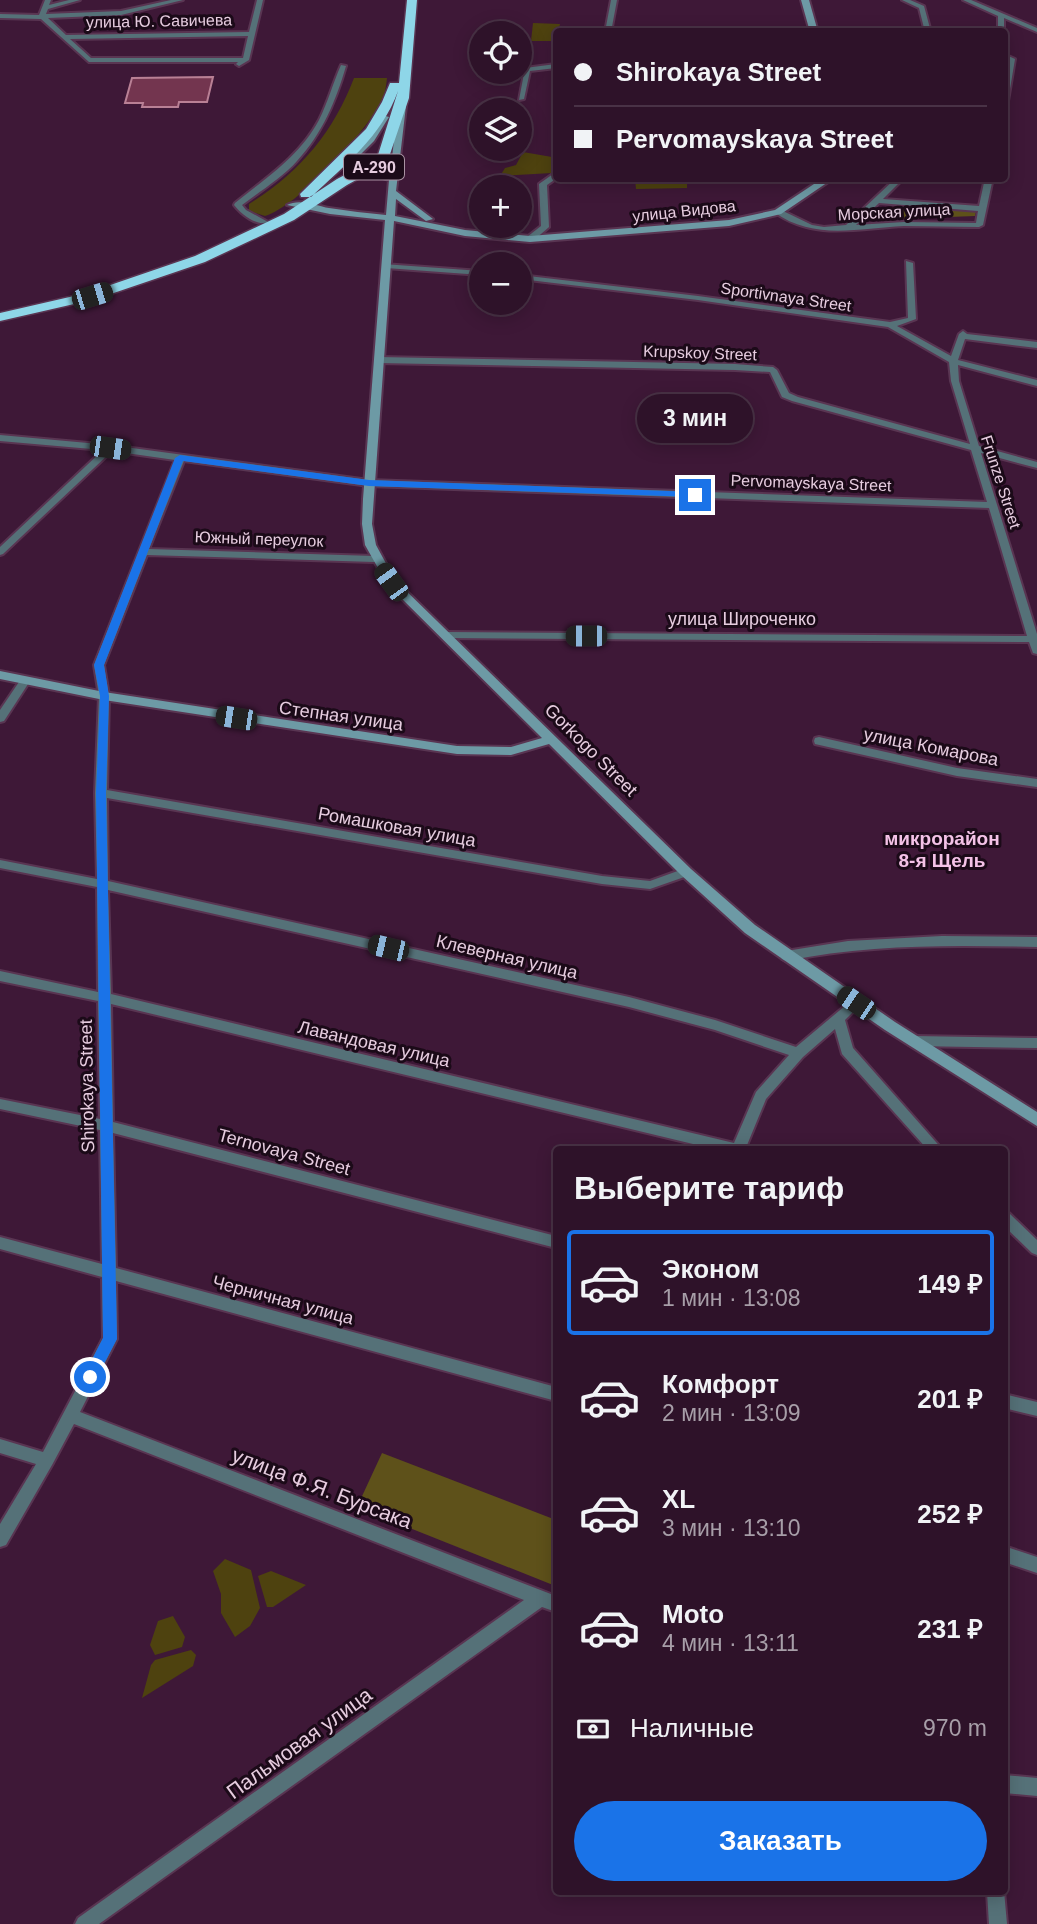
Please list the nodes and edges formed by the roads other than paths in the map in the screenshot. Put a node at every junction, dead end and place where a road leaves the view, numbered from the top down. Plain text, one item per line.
1 (77, 0) edge
2 (180, 0) edge
3 (260, 0) edge
4 (404, 0) edge
5 (412, 0) edge
6 (614, 0) edge
7 (805, 0) edge
8 (905, 0) edge
9 (966, 0) edge
10 (989, 0) edge
11 (47, 4) edge
12 (984, 8) junction
13 (1001, 15) junction
14 (0, 16) edge
15 (42, 16) junction
16 (609, 28) edge
17 (813, 28) edge
18 (927, 28) edge
19 (1001, 28) edge
20 (1037, 30) edge
21 (252, 34) junction
22 (65, 37) junction
23 (1008, 58) edge
24 (246, 60) junction
25 (399, 62) junction
26 (234, 66) dead end
27 (343, 66) dead end
28 (553, 66) edge
29 (1008, 83) edge
30 (403, 97) junction
31 (521, 98) edge
32 (359, 173) junction
33 (553, 178) edge
34 (394, 179) junction
35 (824, 182) edge
36 (897, 182) edge
37 (988, 182) edge
38 (392, 192) junction
39 (878, 201) junction
40 (307, 206) junction
41 (290, 211) junction
42 (330, 211) junction
43 (778, 212) junction
44 (391, 216) junction
45 (981, 217) junction
46 (264, 222) junction
47 (847, 229) junction
48 (456, 230) junction
49 (530, 239) junction
50 (213, 254) junction
51 (909, 263) dead end
52 (386, 266) junction
53 (469, 272) edge
54 (532, 278) edge
55 (0, 317) edge
56 (890, 325) junction
57 (963, 335) joint
58 (1037, 345) edge
59 (377, 360) junction
60 (953, 361) junction
61 (1037, 383) edge
62 (0, 438) edge
63 (973, 447) junction
64 (110, 448) junction
65 (180, 458) junction
66 (1037, 466) edge
67 (369, 483) junction
68 (993, 505) junction
69 (144, 551) junction
70 (0, 552) edge
71 (374, 559) junction
72 (446, 635) junction
73 (1035, 639) edge
74 (1037, 651) edge
75 (0, 674) edge
76 (25, 681) junction
77 (104, 696) junction
78 (0, 718) edge
79 (552, 740) junction
80 (819, 741) dead end
81 (1037, 783) edge
82 (101, 793) junction
83 (0, 864) edge
84 (686, 872) junction
85 (103, 883) junction
86 (1037, 942) edge
87 (786, 956) junction
88 (0, 976) edge
89 (104, 998) junction
90 (856, 1003) junction
91 (838, 1017) junction
92 (914, 1041) junction
93 (1037, 1043) edge
94 (798, 1053) junction
95 (0, 1104) edge
96 (1037, 1120) edge
97 (107, 1126) junction
98 (924, 1137) junction
99 (725, 1146) edge
100 (739, 1146) edge
101 (918, 1146) edge
102 (932, 1146) edge
103 (1008, 1221) edge
104 (553, 1241) edge
105 (0, 1243) edge
106 (1037, 1249) edge
107 (109, 1273) junction
108 (553, 1393) edge
109 (1008, 1402) edge
110 (1037, 1409) edge
111 (70, 1415) junction
112 (0, 1446) edge
113 (47, 1460) junction
114 (0, 1539) edge
115 (1008, 1555) edge
116 (1037, 1565) edge
117 (548, 1601) edge
118 (1008, 1784) edge
119 (1037, 1787) edge
120 (996, 1895) edge
121 (84, 1924) edge
122 (998, 1924) edge

1 - 11 street
2 - 15 street
3 - 21 street
4 - 25 highway
5 - 30 highway
6 - 16 street
7 - 17 main road
8 - 18 street
9 - 12 street
10 - 12 street
11 - 15 street
12 - 13 street
13 - 19 street
13 - 20 street
14 - 15 street
15 - 22 street
21 - 22 street, улица Ю. Савичева
21 - 24 street
22 - 24 street
23 - 29 street
24 - 26 street
25 - 40 main road
25 - 41 highway, А-290
27 - 46 street
28 - 31 street
30 - 32 highway, А-290
30 - 34 main road
32 - 34 main road
32 - 40 highway, А-290
33 - 49 street
34 - 38 main road
35 - 43 main road, улица Видова
36 - 39 street
37 - 45 street
38 - 44 main road
38 - 48 main road
39 - 45 street
39 - 47 street
40 - 41 highway, А-290
40 - 42 main road
40 - 44 main road
41 - 42 main road
41 - 46 highway, А-290
41 - 50 highway, А-290
42 - 44 main road
43 - 47 street, Морская улица
43 - 49 main road, улица Видова
44 - 48 main road, улица Видова
44 - 52 main road, Gorkogo Street
45 - 47 street, Морская улица
46 - 50 highway, А-290
48 - 49 main road, улица Видова
50 - 55 highway, А-290
51 - 56 street
52 - 53 street
52 - 59 main road, Gorkogo Street
54 - 56 street, Sportivnaya Street
56 - 60 street, Sportivnaya Street
57 - 58 street
57 - 60 street
59 - 63 street, Krupskoy Street
59 - 67 main road, Gorkogo Street
60 - 61 street, Sportivnaya Street
60 - 63 street, Frunze Street
62 - 64 street, Pervomayskaya Street
63 - 66 street, Krupskoy Street
63 - 68 street, Frunze Street
64 - 65 street, Pervomayskaya Street
64 - 70 street
65 - 67 street, Pervomayskaya Street
65 - 69 street, Shirokaya Street
67 - 68 street, Pervomayskaya Street
67 - 71 main road, Gorkogo Street
68 - 73 street, Frunze Street
69 - 71 street, Южный переулок
69 - 77 street, Shirokaya Street
71 - 72 main road, Gorkogo Street
72 - 73 street, улица Широченко
72 - 79 main road, Gorkogo Street
73 - 74 street, Frunze Street
75 - 76 main road, Степная улица
76 - 77 main road, Степная улица
76 - 78 street
77 - 79 main road, Степная улица
77 - 82 street, Shirokaya Street
79 - 84 main road, Gorkogo Street
80 - 81 street, улица Комарова
82 - 84 street, Ромашковая улица
82 - 85 street, Shirokaya Street
83 - 85 street, Клеверная улица
84 - 87 main road, Gorkogo Street
85 - 89 street, Shirokaya Street
85 - 94 street, Клеверная улица
86 - 87 street
87 - 90 main road, Gorkogo Street
88 - 89 street, Лавандовая улица
89 - 97 street, Shirokaya Street
89 - 99 street, Лавандовая улица
90 - 91 street
90 - 92 main road, Gorkogo Street
91 - 94 street
91 - 98 street
92 - 93 street
92 - 96 main road, Gorkogo Street
94 - 100 street
95 - 97 street, Ternovaya Street
97 - 104 street, Ternovaya Street
97 - 107 street, Shirokaya Street
98 - 101 street
98 - 102 street
103 - 106 street
105 - 107 street, Черничная улица
107 - 108 street, Черничная улица
107 - 111 street, Shirokaya Street
109 - 110 street
111 - 113 street, Shirokaya Street
111 - 117 street, улица Ф.Я. Бурсака
112 - 113 street
113 - 114 street, Shirokaya Street
115 - 116 street
117 - 121 street, Пальмовая улица
118 - 119 street
120 - 122 street

